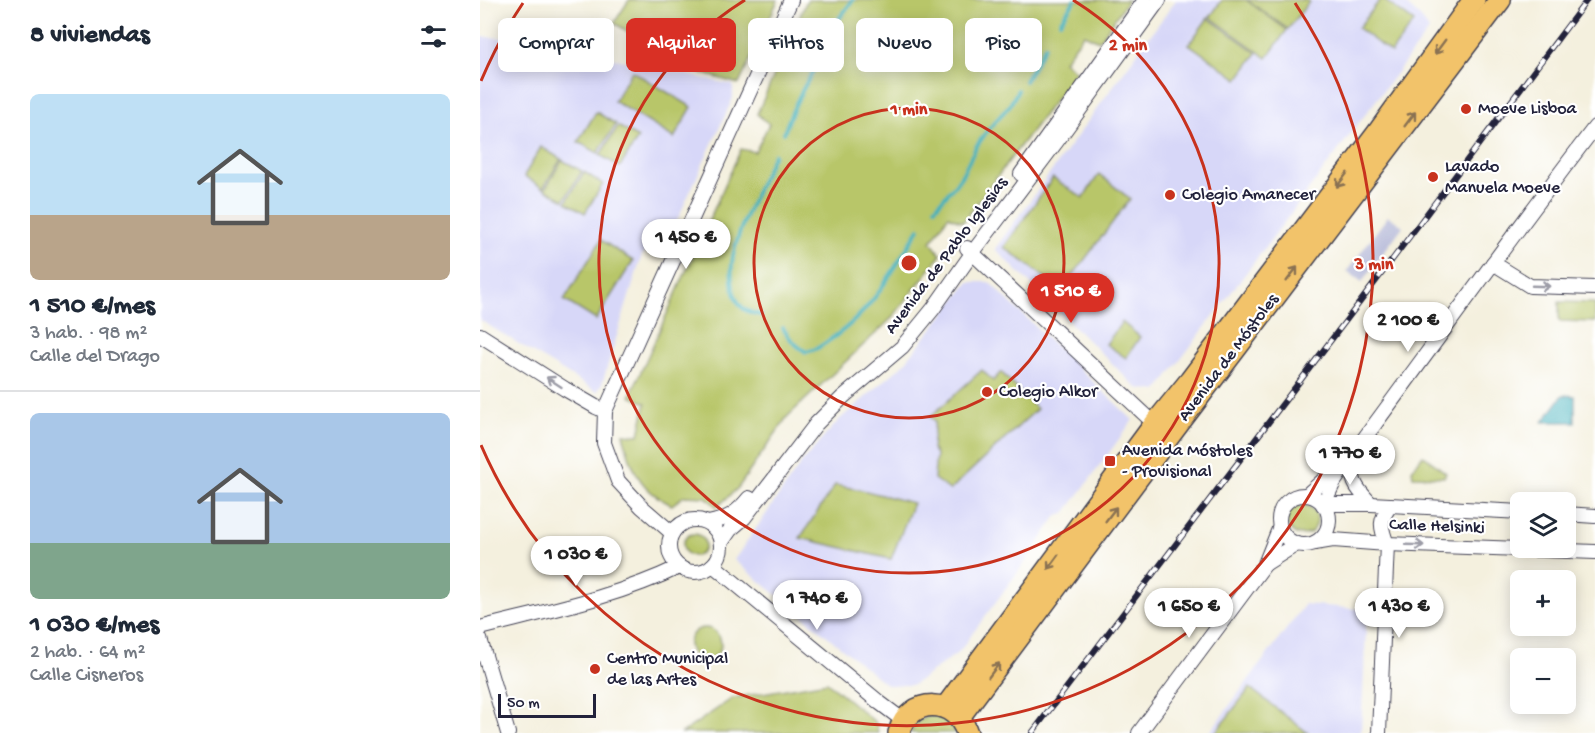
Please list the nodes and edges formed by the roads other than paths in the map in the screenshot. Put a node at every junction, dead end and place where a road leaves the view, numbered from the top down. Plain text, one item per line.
1 (791, 0) edge
2 (1145, 0) edge
3 (1159, 0) edge
4 (1474, 0) edge
5 (1500, 0) edge
6 (1595, 127) edge
7 (970, 250) junction
8 (1493, 263) junction
9 (1595, 288) edge
10 (480, 335) edge
11 (605, 411) junction
12 (1155, 424) junction
13 (1352, 455) junction
14 (1308, 494) junction
15 (1371, 504) junction
16 (1391, 505) junction
17 (1324, 506) junction
18 (1510, 511) edge
19 (1576, 515) edge
20 (1595, 516) edge
21 (708, 523) junction
22 (1279, 529) junction
23 (672, 533) junction
24 (721, 543) junction
25 (1315, 543) junction
26 (1295, 544) junction
27 (1387, 544) junction
28 (1595, 552) edge
29 (1265, 564) junction
30 (713, 565) junction
31 (679, 567) junction
32 (480, 628) edge
33 (480, 639) edge
34 (957, 719) edge
35 (902, 727) edge
36 (508, 733) edge
37 (1139, 733) edge
38 (1379, 733) edge

1 - 11 street
2 - 7 street, Avenida de Pablo Iglesias
3 - 7 street, Avenida de Pablo Iglesias
4 -> 12 main road, Avenida de Móstoles
34 -> 5 main road, Avenida de Móstoles
6 - 8 street
7 - 12 street
7 - 21 street, Avenida de Pablo Iglesias
7 - 24 street, Avenida de Pablo Iglesias
8 -> 9 street
8 - 13 street
11 -> 10 street
11 - 23 street
12 -> 34 main road, Avenida de Móstoles
13 - 14 street
13 - 15 street, Calle Helsinki
13 - 17 street
14 - 17 street
14 - 22 street
15 - 16 street, Calle Helsinki
15 - 17 street, Calle Helsinki
16 - 18 street, Calle Helsinki
16 - 27 street
17 - 25 street
19 - 20 street
21 - 23 street
21 - 24 street
22 - 26 street
22 - 29 street
23 - 31 street
24 - 30 street
25 - 26 street
25 - 27 street, Calle Helsinki
26 - 29 street
27 -> 28 street, Calle Helsinki
27 - 38 street
29 - 37 street
30 - 31 street
30 - 35 street
31 - 32 street
33 - 36 street
34 - 35 main road

